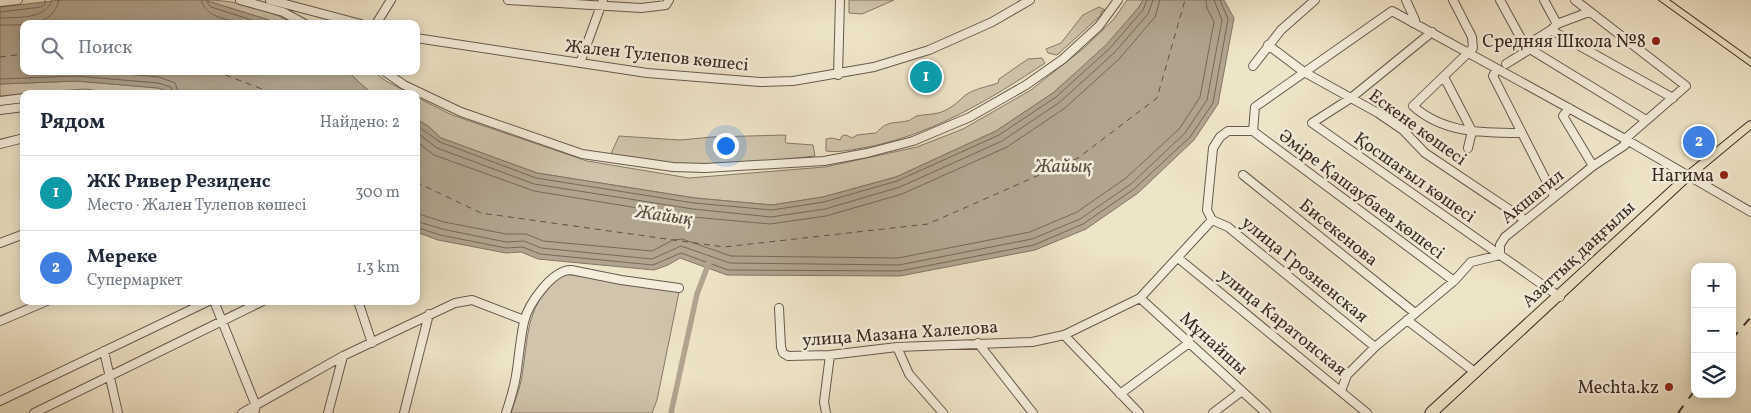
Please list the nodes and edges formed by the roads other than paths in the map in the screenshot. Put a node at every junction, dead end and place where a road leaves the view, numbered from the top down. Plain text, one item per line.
1 (18, 0) edge
2 (240, 0) edge
3 (275, 0) edge
4 (391, 0) edge
5 (508, 0) edge
6 (840, 0) edge
7 (1030, 0) edge
8 (1118, 0) edge
9 (1314, 0) edge
10 (1406, 0) edge
11 (1453, 0) edge
12 (1500, 0) edge
13 (1544, 0) edge
14 (1574, 0) edge
15 (1663, 0) edge
16 (0, 2) edge
17 (668, 2) edge
18 (602, 3) edge
19 (1590, 12) junction
20 (298, 20) edge
21 (347, 20) edge
22 (378, 20) edge
23 (1414, 23) junction
24 (1557, 24) junction
25 (1551, 30) junction
26 (1432, 32) junction
27 (420, 39) edge
28 (1268, 45) junction
29 (1528, 48) junction
30 (1732, 50) junction
31 (1470, 52) junction
32 (1751, 62) edge
33 (580, 63) junction
34 (1506, 64) dead end
35 (1253, 66) dead end
36 (1497, 68) junction
37 (1751, 68) edge
38 (1304, 72) junction
39 (838, 74) junction
40 (390, 75) edge
41 (1444, 77) junction
42 (415, 90) edge
43 (420, 93) edge
44 (20, 98) edge
45 (1351, 98) junction
46 (1673, 98) junction
47 (0, 101) edge
48 (20, 108) edge
49 (1569, 108) junction
50 (0, 110) edge
51 (1646, 120) junction
52 (1751, 124) edge
53 (1253, 130) junction
54 (1472, 131) junction
55 (1521, 133) junction
56 (20, 139) edge
57 (1625, 139) junction
58 (0, 144) edge
59 (1468, 148) dead end
60 (1593, 166) junction
61 (1243, 175) dead end
62 (1689, 175) junction
63 (1554, 196) junction
64 (1751, 212) edge
65 (1212, 220) junction
66 (1525, 220) junction
67 (20, 236) edge
68 (0, 243) edge
69 (1500, 255) junction
70 (1178, 258) junction
71 (1454, 281) junction
72 (679, 288) dead end
73 (1560, 297) junction
74 (1140, 298) junction
75 (38, 305) edge
76 (201, 305) edge
77 (216, 305) edge
78 (255, 305) edge
79 (359, 305) edge
80 (779, 308) dead end
81 (1415, 313) junction
82 (429, 314) junction
83 (223, 320) junction
84 (524, 320) junction
85 (1407, 320) junction
86 (0, 321) edge
87 (1064, 335) junction
88 (372, 343) junction
89 (978, 343) junction
90 (1189, 343) junction
91 (897, 347) junction
92 (1375, 347) junction
93 (104, 351) junction
94 (830, 355) junction
95 (343, 356) junction
96 (1476, 373) junction
97 (111, 375) junction
98 (1242, 391) junction
99 (1341, 391) junction
100 (1120, 394) junction
101 (0, 401) edge
102 (255, 409) edge
103 (34, 413) edge
104 (118, 413) edge
105 (242, 413) edge
106 (328, 413) edge
107 (404, 413) edge
108 (506, 413) edge
109 (826, 413) edge
110 (943, 413) edge
111 (1033, 413) edge
112 (1139, 413) edge
113 (1212, 413) edge
114 (1266, 413) edge
115 (1367, 413) edge
116 (1431, 413) edge

1 - 16 street
2 - 20 street
3 - 21 street
4 - 22 street
5 - 18 street
6 - 39 street
7 - 39 street, Жален Тулепов көшесі
8 - 43 street
9 - 28 street
10 - 23 street
11 - 31 street
12 - 29 street
13 - 24 street
14 - 19 street
15 - 30 main road
17 - 18 street
18 - 33 street
19 - 24 street
19 - 46 street, Акшагил
23 - 26 street
23 - 38 street
24 - 25 street
25 - 29 street
25 - 46 street
26 - 31 street
26 - 45 street
27 - 33 street, Жален Тулепов көшесі
28 - 35 street
28 - 38 street, Ескене көшесі
29 - 34 street
29 - 51 street
30 - 32 main road
30 - 37 main road
31 - 36 street
31 - 41 street
33 - 39 street, Жален Тулепов көшесі
36 - 49 street
36 - 55 street
38 - 45 street, Ескене көшесі
38 - 53 street
40 - 42 street
41 - 54 street
41 - 54 street
44 - 47 street
45 - 66 street, Ескене көшесі
45 - 69 street, Қосшағыл көшесі
46 - 51 street, Акшагил
48 - 50 street
49 - 57 street
49 - 60 street
51 - 57 street, Акшагил
52 - 62 main road, Азаттық даңғылы
53 - 65 street
53 - 71 street, Әміре Қашаубаев көшесі
54 - 55 street
54 - 59 street
55 - 63 street
56 - 58 street
57 - 60 street, Акшагил
57 - 62 street
60 - 63 street, Акшагил
61 - 81 street, Бисекенова
62 - 64 street
62 - 73 main road, Азаттық даңғылы
63 - 66 street, Акшагил
65 - 70 street, улица Мазана Халелова
65 - 92 street, улица Грозненская
66 - 69 street, Акшагил
67 - 68 street
69 - 71 street
69 - 73 street, Қосшағыл көшесі
70 - 74 street, улица Мазана Халелова
70 - 99 street, улица Каратонская
71 - 81 street
72 - 84 street
73 - 96 main road, Азаттық даңғылы
74 - 87 street, улица Мазана Халелова
74 - 90 street, Мұнайшы
75 - 86 street
76 - 93 street
77 - 83 street
78 - 83 street
79 - 88 street
80 - 94 street, улица Мазана Халелова
81 - 85 street
82 - 84 street
82 - 88 street
82 - 107 street
83 - 97 street
83 - 102 street
84 - 108 street
85 - 92 street
85 - 96 street
87 - 89 street, улица Мазана Халелова
87 - 100 street
88 - 95 street
89 - 91 street, улица Мазана Халелова
89 - 111 street
90 - 98 street, Мұнайшы
90 - 100 street
91 - 94 street, улица Мазана Халелова
91 - 110 street
92 - 99 street
93 - 97 street
93 - 101 street
94 - 109 street
95 - 102 street
95 - 106 street
96 - 116 main road, Азаттық даңғылы
97 - 103 street
97 - 104 street
98 - 113 street
98 - 114 street, Мұнайшы
99 - 115 street, улица Каратонская
100 - 112 street
102 - 105 street

